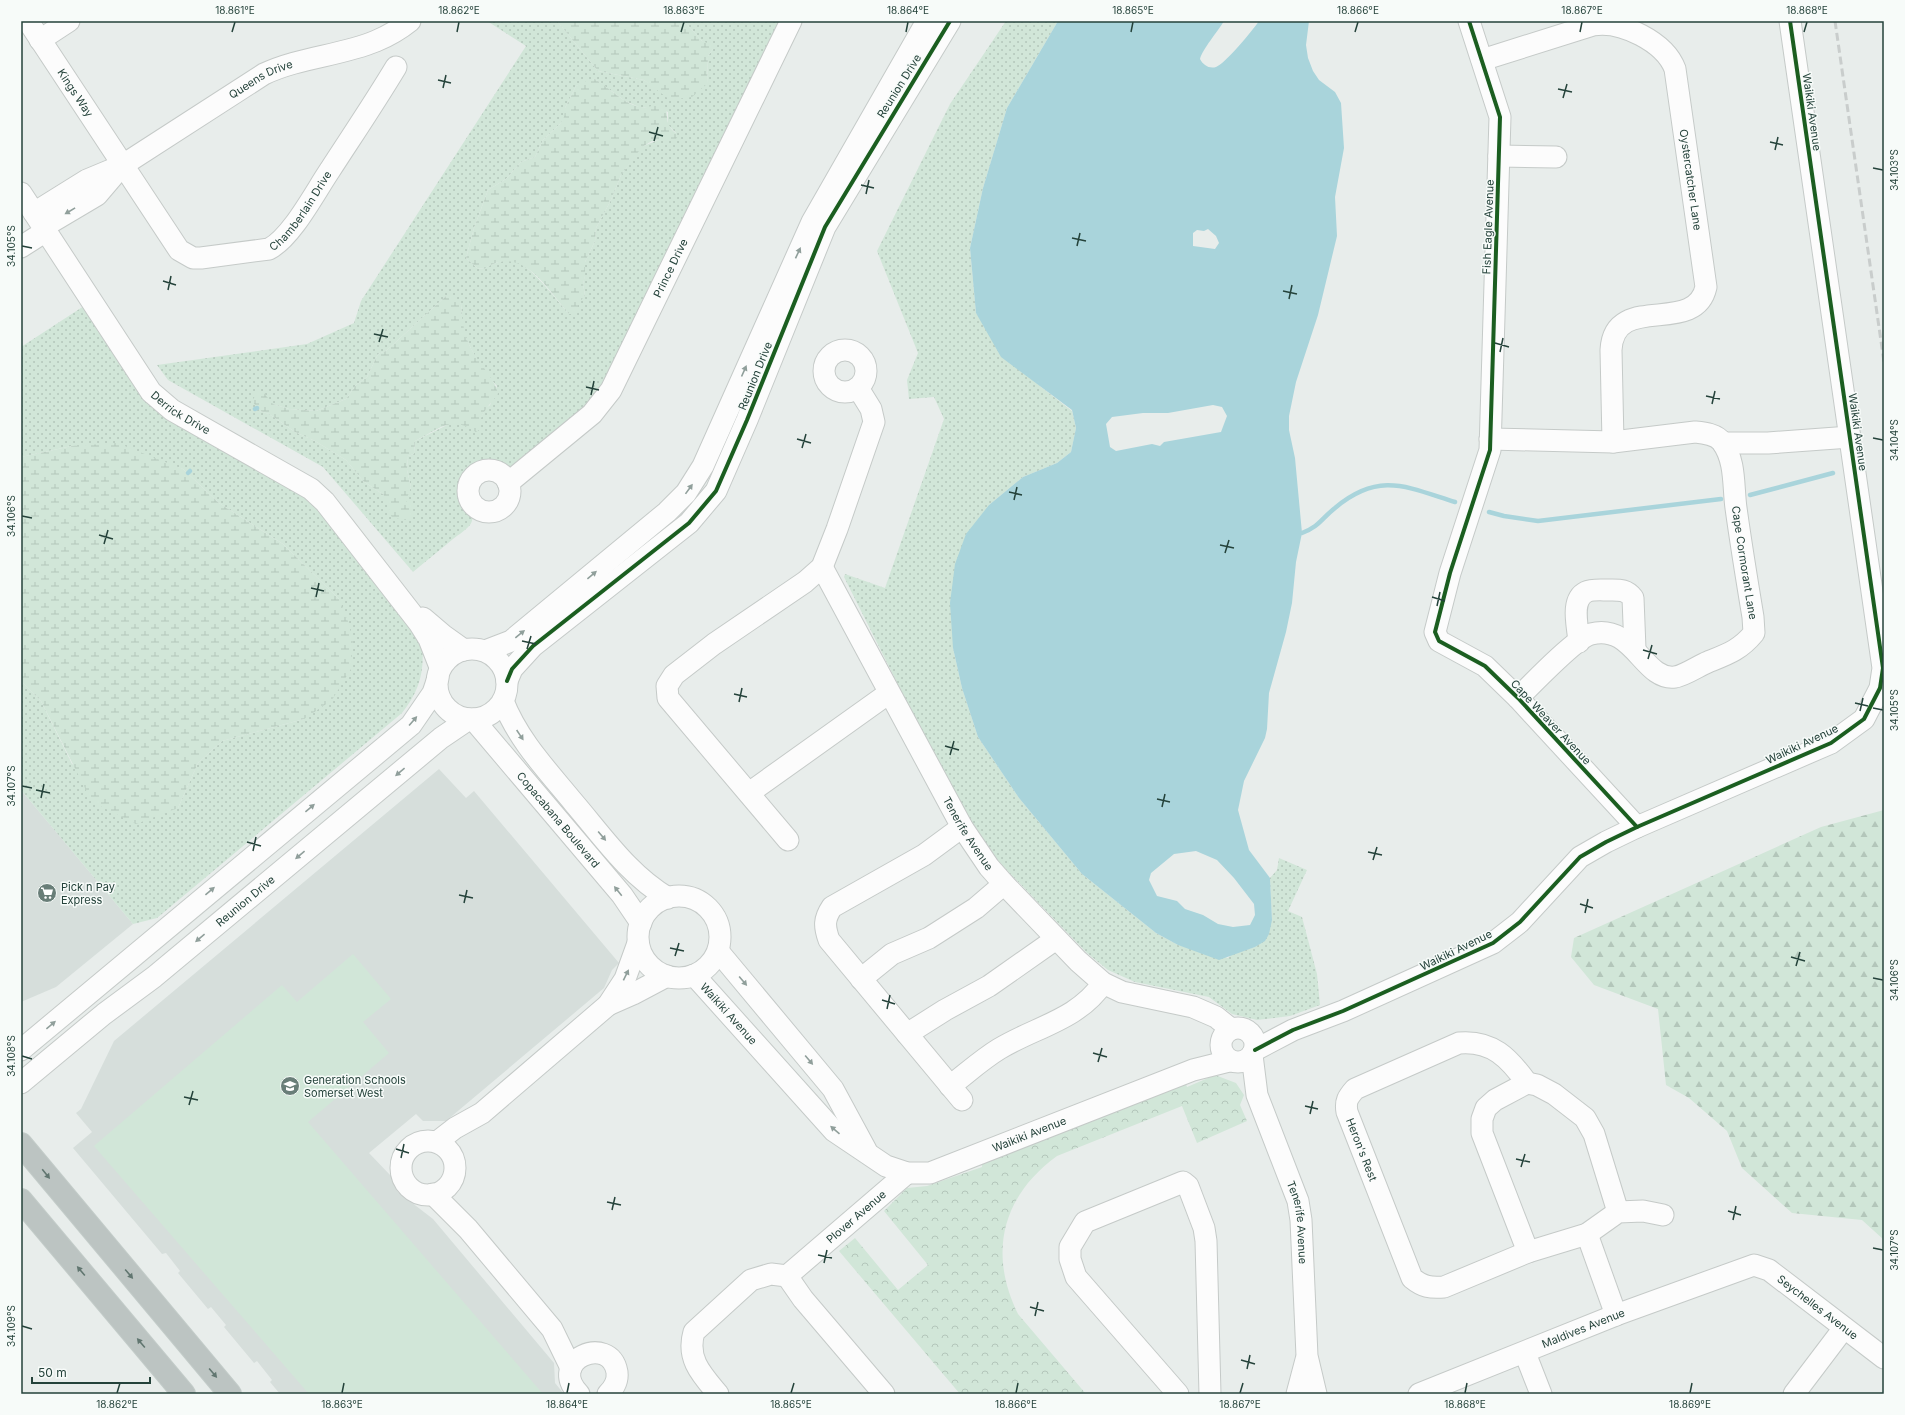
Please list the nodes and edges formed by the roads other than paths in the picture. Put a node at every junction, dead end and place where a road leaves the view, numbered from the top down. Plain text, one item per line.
1 (28, 21) edge
2 (69, 21) edge
3 (410, 21) edge
4 (791, 21) edge
5 (927, 21) edge
6 (950, 21) edge
7 (1469, 21) edge
8 (1790, 21) edge
9 (40, 40) junction
10 (1482, 60) junction
11 (396, 68) dead end
12 (1499, 156) junction
13 (1556, 158) dead end
14 (123, 165) junction
15 (21, 193) edge
16 (41, 224) junction
17 (21, 248) edge
18 (858, 388) dead end
19 (1850, 437) junction
20 (1490, 439) junction
21 (1613, 442) junction
22 (1723, 443) junction
23 (508, 483) dead end
24 (822, 567) junction
25 (389, 583) junction
26 (1579, 642) junction
27 (1635, 649) junction
28 (464, 650) junction
29 (485, 651) junction
30 (439, 672) junction
31 (505, 691) junction
32 (889, 693) junction
33 (1518, 698) junction
34 (471, 719) junction
35 (749, 793) junction
36 (962, 827) junction
37 (1636, 827) junction
38 (788, 840) dead end
39 (1004, 884) junction
40 (668, 898) junction
41 (639, 933) junction
42 (1056, 939) junction
43 (718, 951) junction
44 (694, 975) junction
45 (667, 976) junction
46 (861, 978) junction
47 (1103, 983) junction
48 (608, 1005) junction
49 (907, 1034) junction
50 (1237, 1047) junction
51 (21, 1050) edge
52 (21, 1083) edge
53 (1527, 1083) junction
54 (482, 1113) junction
55 (437, 1142) junction
56 (21, 1144) edge
57 (867, 1152) junction
58 (453, 1170) junction
59 (907, 1173) junction
60 (433, 1194) junction
61 (21, 1200) edge
62 (1618, 1212) junction
63 (1662, 1214) dead end
64 (468, 1229) junction
65 (1587, 1234) junction
66 (1528, 1252) junction
67 (1748, 1265) joint
68 (787, 1276) junction
69 (1616, 1314) junction
70 (1844, 1328) junction
71 (552, 1329) junction
72 (587, 1353) junction
73 (1525, 1353) junction
74 (1307, 1356) junction
75 (1884, 1358) edge
76 (571, 1368) junction
77 (614, 1391) edge
78 (184, 1394) edge
79 (230, 1394) edge
80 (578, 1394) edge
81 (718, 1394) edge
82 (884, 1394) edge
83 (1178, 1394) edge
84 (1210, 1394) edge
85 (1297, 1394) edge
86 (1304, 1394) edge
87 (1316, 1394) edge
88 (1419, 1394) edge
89 (1541, 1394) edge
90 (1794, 1394) edge

1 - 9 street, Kings Way
2 - 9 street
3 - 14 street, Queens Drive
4 - 23 street, Prince Drive
29 -> 5 street, Reunion Drive
6 - 31 street, Reunion Drive
7 - 10 street, Fish Eagle Avenue
8 - 19 street, Waikiki Avenue
9 - 14 street, Kings Way
10 - 12 street, Fish Eagle Avenue
10 - 21 street, Oystercatcher Lane
11 - 14 street, Chamberlain Drive
12 - 13 street
12 - 20 street, Fish Eagle Avenue
14 - 16 street, Queens Drive
15 - 16 street, Derrick Drive
16 - 17 street, Queens Drive
16 - 25 street, Derrick Drive
18 - 24 street
19 - 22 street
19 - 37 street, Waikiki Avenue
20 - 21 street
20 - 33 street, Cape Weaver Avenue
21 - 22 street
22 - 27 street, Cape Cormorant Lane
24 - 32 street, Tenerife Avenue
24 - 35 street
25 - 28 street, Derrick Drive
25 - 30 street, Derrick Drive
26 - 27 street, Cape Cormorant Lane
26 - 27 street
26 - 33 street, Cape Cormorant Lane
28 - 29 street
28 - 30 street
29 - 31 street
30 - 34 street
51 -> 30 street
31 - 34 street
31 -> 40 street, Copacabana Boulevard
32 - 35 street
32 - 36 street, Tenerife Avenue
33 - 37 street, Cape Weaver Avenue
41 -> 34 street, Copacabana Boulevard
34 -> 52 street, Reunion Drive
35 - 38 street
36 - 39 street, Tenerife Avenue
36 - 46 street
37 - 50 street, Waikiki Avenue
39 - 42 street, Tenerife Avenue
39 - 46 street
40 - 41 street
40 - 43 street
41 - 45 street
48 -> 41 street
42 - 47 street, Tenerife Avenue
42 - 49 street
43 - 44 street
43 -> 57 street, Waikiki Avenue
44 - 45 street
57 -> 44 street, Waikiki Avenue
45 - 48 street
46 - 49 street
47 - 49 street
47 - 50 street, Tenerife Avenue
48 - 54 street
50 - 59 street, Waikiki Avenue
50 - 74 street, Tenerife Avenue
53 - 62 street
53 - 66 street
53 - 66 street, Heron's Rest
54 - 55 street
54 - 58 street
55 - 58 street
55 - 60 street
56 -> 79 highway
57 - 59 street, Waikiki Avenue
58 - 60 street
58 - 64 street
59 - 68 street, Plover Avenue
60 - 64 street
78 -> 61 highway
62 - 63 street
62 - 65 street, Heron's Rest
64 - 71 street
65 - 66 street, Heron's Rest
65 - 69 street
67 - 69 street, Maldives Avenue
67 - 70 street, Seychelles Avenue
68 - 81 street
68 - 82 street
69 - 73 street, Maldives Avenue
70 - 75 street, Seychelles Avenue
70 - 90 street
71 - 72 street
71 - 76 street
72 - 76 street
72 - 77 street
73 - 88 street, Maldives Avenue
73 - 89 street
74 - 85 street, Tenerife Avenue
74 - 87 street, Tenerife Avenue
76 - 80 street
83 - 84 street
86 - 87 street

